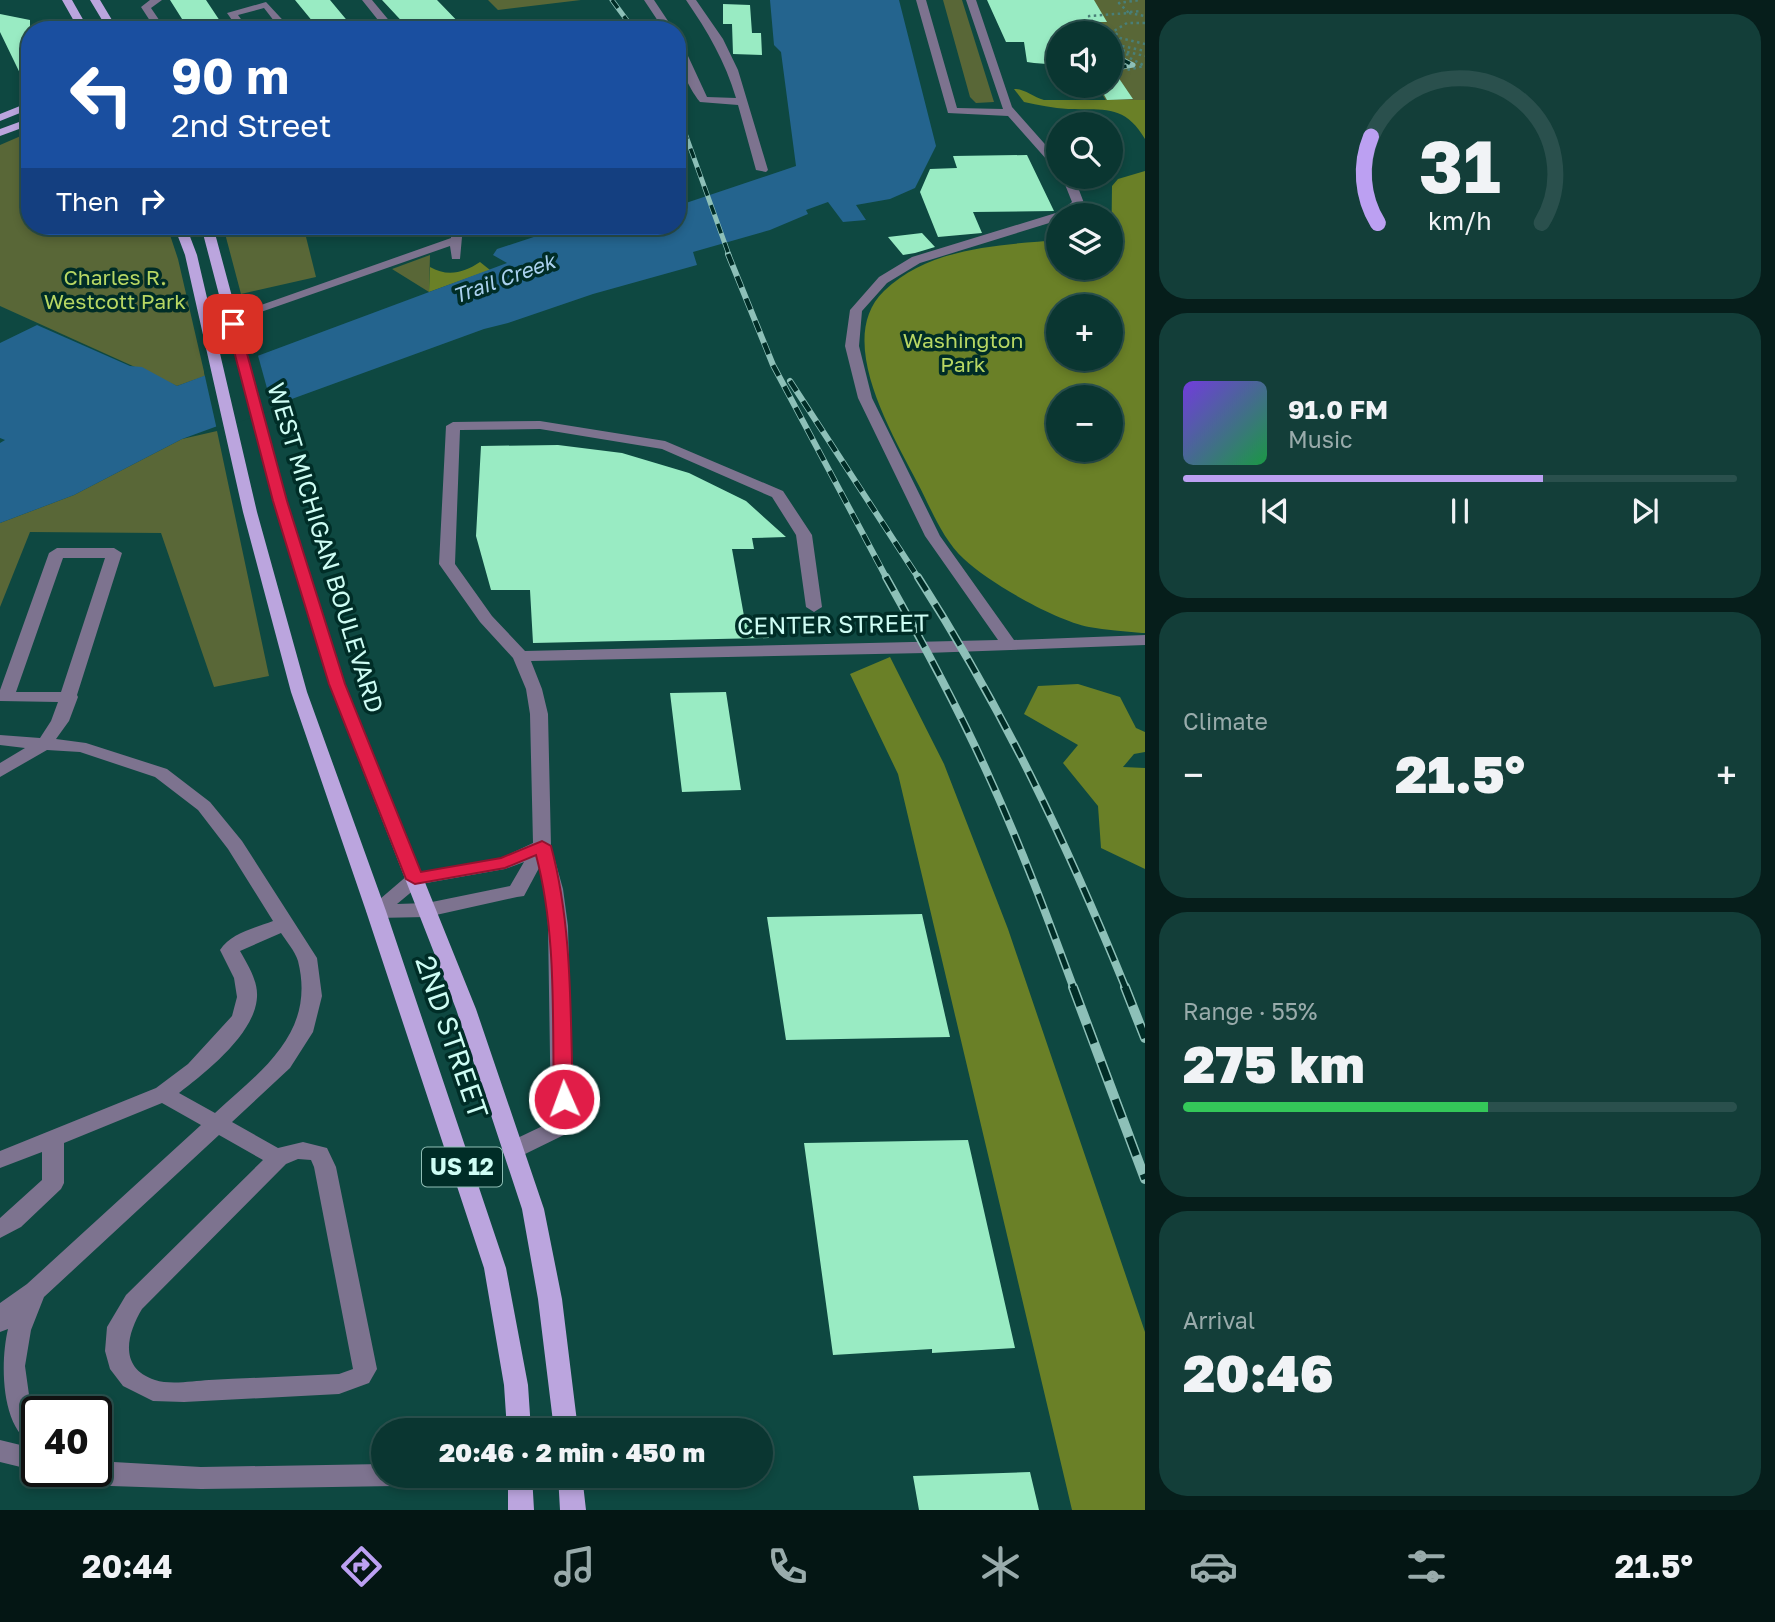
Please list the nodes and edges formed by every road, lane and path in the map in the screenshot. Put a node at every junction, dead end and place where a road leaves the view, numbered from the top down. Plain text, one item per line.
1 (68, 0) edge
2 (95, 0) edge
3 (157, 0) edge
4 (367, 0) edge
5 (649, 0) edge
6 (691, 0) edge
7 (921, 0) edge
8 (971, 0) edge
9 (1140, 0) edge
10 (1142, 11) dead end
11 (1129, 13) junction
12 (1145, 16) edge
13 (79, 21) edge
14 (108, 21) edge
15 (155, 21) edge
16 (238, 21) edge
17 (279, 21) edge
18 (384, 21) edge
19 (662, 21) edge
20 (1092, 21) edge
21 (1145, 23) edge
22 (1131, 41) junction
23 (1145, 44) edge
24 (1123, 45) edge
25 (1123, 49) edge
26 (1145, 51) edge
27 (1123, 52) edge
28 (1126, 53) junction
29 (1145, 57) edge
30 (686, 62) edge
31 (1123, 68) edge
32 (1137, 68) junction
33 (1145, 71) edge
34 (743, 102) junction
35 (21, 109) edge
36 (1012, 113) junction
37 (0, 118) edge
38 (21, 125) edge
39 (0, 133) edge
40 (1046, 152) edge
41 (762, 170) dead end
42 (1046, 221) edge
43 (183, 235) edge
44 (209, 235) edge
45 (444, 235) edge
46 (457, 235) edge
47 (456, 256) dead end
48 (253, 310) dead end
49 (814, 607) dead end
50 (1145, 640) edge
51 (1008, 643) junction
52 (521, 656) junction
53 (70, 696) junction
54 (0, 740) edge
55 (45, 743) junction
56 (0, 771) edge
57 (542, 846) junction
58 (415, 879) junction
59 (376, 911) junction
60 (427, 911) junction
61 (286, 923) junction
62 (163, 1094) junction
63 (218, 1123) junction
64 (53, 1138) junction
65 (513, 1150) junction
66 (278, 1158) junction
67 (0, 1160) edge
68 (0, 1229) edge
69 (35, 1291) junction
70 (2, 1316) edge
71 (21, 1413) edge
72 (518, 1418) edge
73 (565, 1418) edge
74 (0, 1451) edge
75 (21, 1456) edge
76 (112, 1475) edge
77 (371, 1475) edge
78 (520, 1488) edge
79 (571, 1488) edge
80 (521, 1510) edge
81 (573, 1510) edge

1 - 13 main road
2 - 14 main road
3 - 15 street
4 - 18 street
5 - 19 street
6 - 34 street
7 - 36 street
8 - 36 street
9 - 11 path
10 - 11 path
11 - 12 path
11 - 20 path
16 - 17 street
21 - 22 path
22 - 23 path
22 - 24 path
25 - 26 path
27 - 28 path
28 - 29 path
28 - 32 path
30 - 34 street
31 - 32 path
32 - 33 path
34 - 41 street
35 - 37 main road
36 - 40 street
38 - 39 main road
42 - 51 street
43 - 59 main road, US 12
44 - 58 main road, WEST MICHIGAN BOULEVARD / US 12
45 - 48 street
46 - 47 street
49 - 52 street
50 - 51 street, CENTER STREET
51 - 52 street, CENTER STREET
52 - 57 street
53 - 53 street
53 - 55 street
54 - 55 street
55 - 56 street
55 - 61 street
57 - 58 street
57 - 60 street
57 - 65 street
58 - 59 street
58 - 60 main road, 2ND STREET / US 12
59 - 60 street
59 - 72 main road, 2ND STREET / US 12
60 - 65 main road, 2ND STREET / US 12
61 - 62 street
61 - 63 street
62 - 63 street
62 - 64 street
63 - 66 street
63 - 69 street
64 - 67 street
64 - 68 street
65 - 73 main road, 2ND STREET / US 12
66 - 66 street
69 - 70 street
69 - 71 street
74 - 75 street
76 - 77 street
78 - 80 main road
79 - 81 main road

